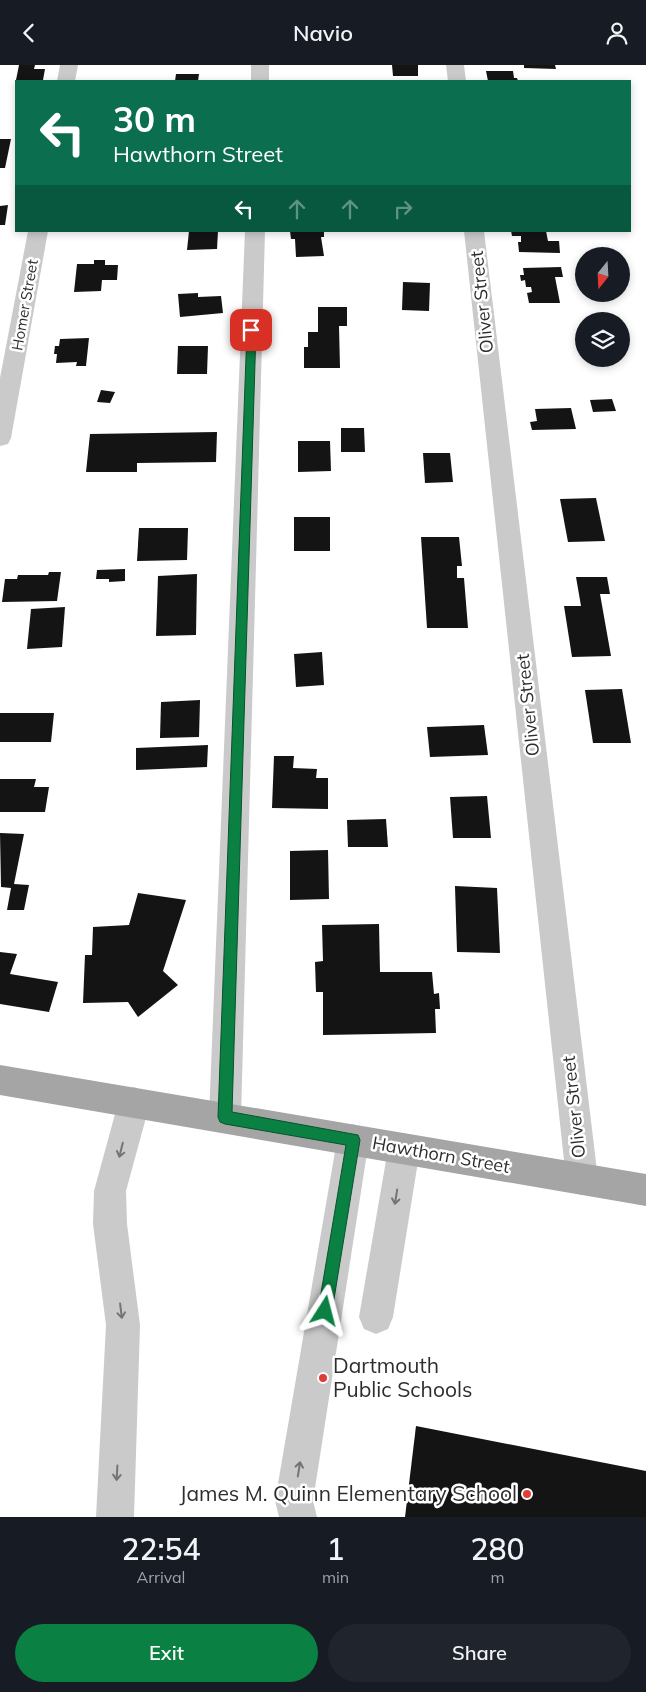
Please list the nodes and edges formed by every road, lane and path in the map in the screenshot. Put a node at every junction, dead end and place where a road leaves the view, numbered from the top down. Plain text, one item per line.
1 (69, 65) edge
2 (260, 65) edge
3 (455, 65) edge
4 (66, 80) edge
5 (260, 80) edge
6 (457, 80) edge
7 (38, 232) edge
8 (255, 232) edge
9 (474, 232) edge
10 (0, 438) edge
11 (0, 1080) edge
12 (134, 1103) junction
13 (225, 1117) junction
14 (353, 1140) junction
15 (404, 1149) junction
16 (582, 1179) junction
17 (646, 1189) edge
18 (376, 1317) dead end
19 (115, 1517) edge
20 (298, 1517) edge

1 - 4 street
2 - 5 street
3 - 6 street
7 - 10 street, Homer Street
8 - 13 street
9 - 16 street, Oliver Street
11 - 12 main road, Hawthorn Street
12 - 13 main road, Hawthorn Street
12 -> 19 street
13 - 14 main road, Hawthorn Street
14 - 15 main road, Hawthorn Street
20 -> 14 street
15 - 16 main road, Hawthorn Street
15 -> 18 street
16 - 17 main road, Hawthorn Street

